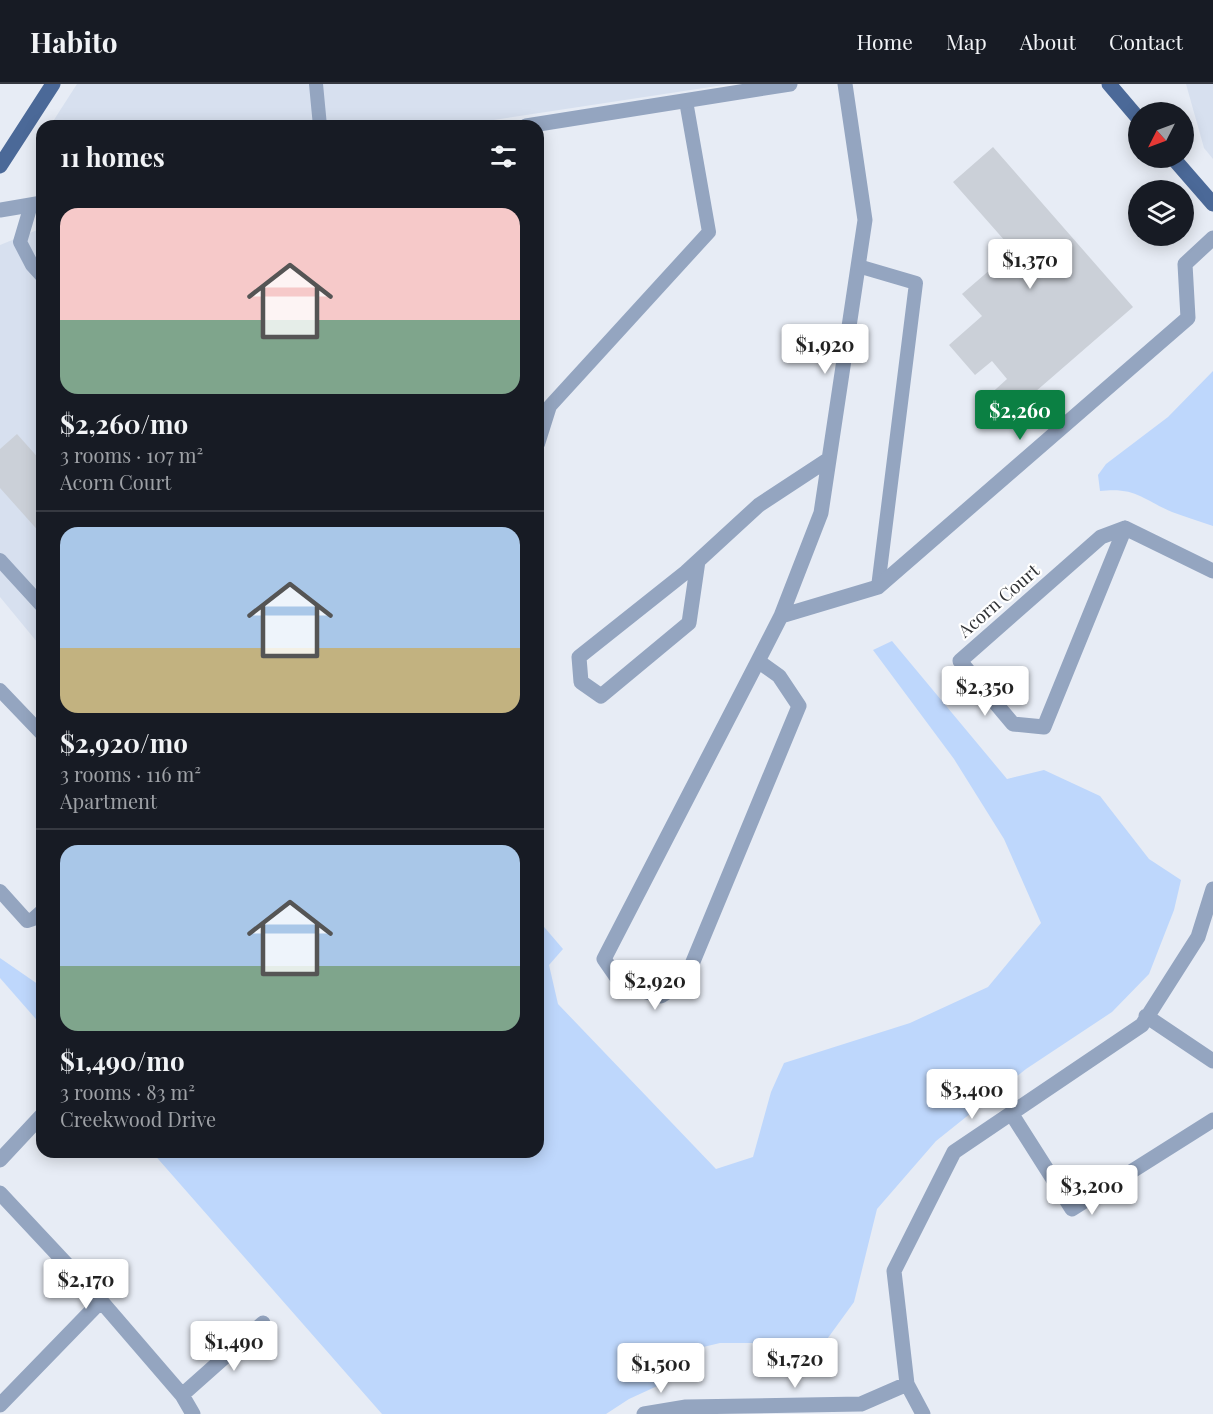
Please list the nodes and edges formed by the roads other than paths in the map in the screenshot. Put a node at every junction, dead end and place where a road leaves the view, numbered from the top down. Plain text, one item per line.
1 (53, 84) edge
2 (316, 84) edge
3 (790, 84) edge
4 (845, 84) edge
5 (1109, 84) edge
6 (686, 101) junction
7 (1128, 106) edge
8 (319, 120) edge
9 (544, 123) edge
10 (0, 166) edge
11 (1182, 168) edge
12 (36, 204) edge
13 (1213, 204) edge
14 (0, 210) edge
15 (1213, 238) edge
16 (858, 266) junction
17 (36, 269) edge
18 (544, 425) edge
19 (829, 459) junction
20 (1125, 528) junction
21 (0, 560) edge
22 (698, 561) junction
23 (1213, 571) edge
24 (878, 587) junction
25 (36, 599) edge
26 (781, 616) junction
27 (758, 661) junction
28 (0, 690) edge
29 (36, 728) edge
30 (1213, 890) edge
31 (0, 891) edge
32 (36, 916) edge
33 (1146, 1016) junction
34 (1213, 1061) edge
35 (1011, 1113) junction
36 (1213, 1120) edge
37 (36, 1121) edge
38 (0, 1160) edge
39 (0, 1193) edge
40 (100, 1301) junction
41 (263, 1323) dead end
42 (907, 1384) junction
43 (182, 1395) junction
44 (0, 1405) edge
45 (686, 1411) edge
46 (193, 1414) edge
47 (644, 1414) edge
48 (923, 1414) edge

1 - 10 main road
2 - 8 lane
3 - 6 street
4 - 16 street
5 - 7 main road
6 - 9 street
6 - 18 lane
11 - 13 main road
12 - 14 street
12 - 17 lane
15 - 24 street
16 - 19 street
16 - 24 lane
19 - 22 street
19 - 26 street
20 - 20 street, Acorn Court
20 - 23 street
21 - 25 lane
22 - 22 street
24 - 26 street
26 - 27 street
27 - 27 street
28 - 29 lane
30 - 33 street
31 - 32 lane
33 - 34 street
33 - 35 street
35 - 36 street
35 - 42 street
37 - 38 street
39 - 40 street
40 - 43 street
40 - 44 street
41 - 43 street
42 - 45 street
42 - 48 street
43 - 46 street
45 - 47 street

